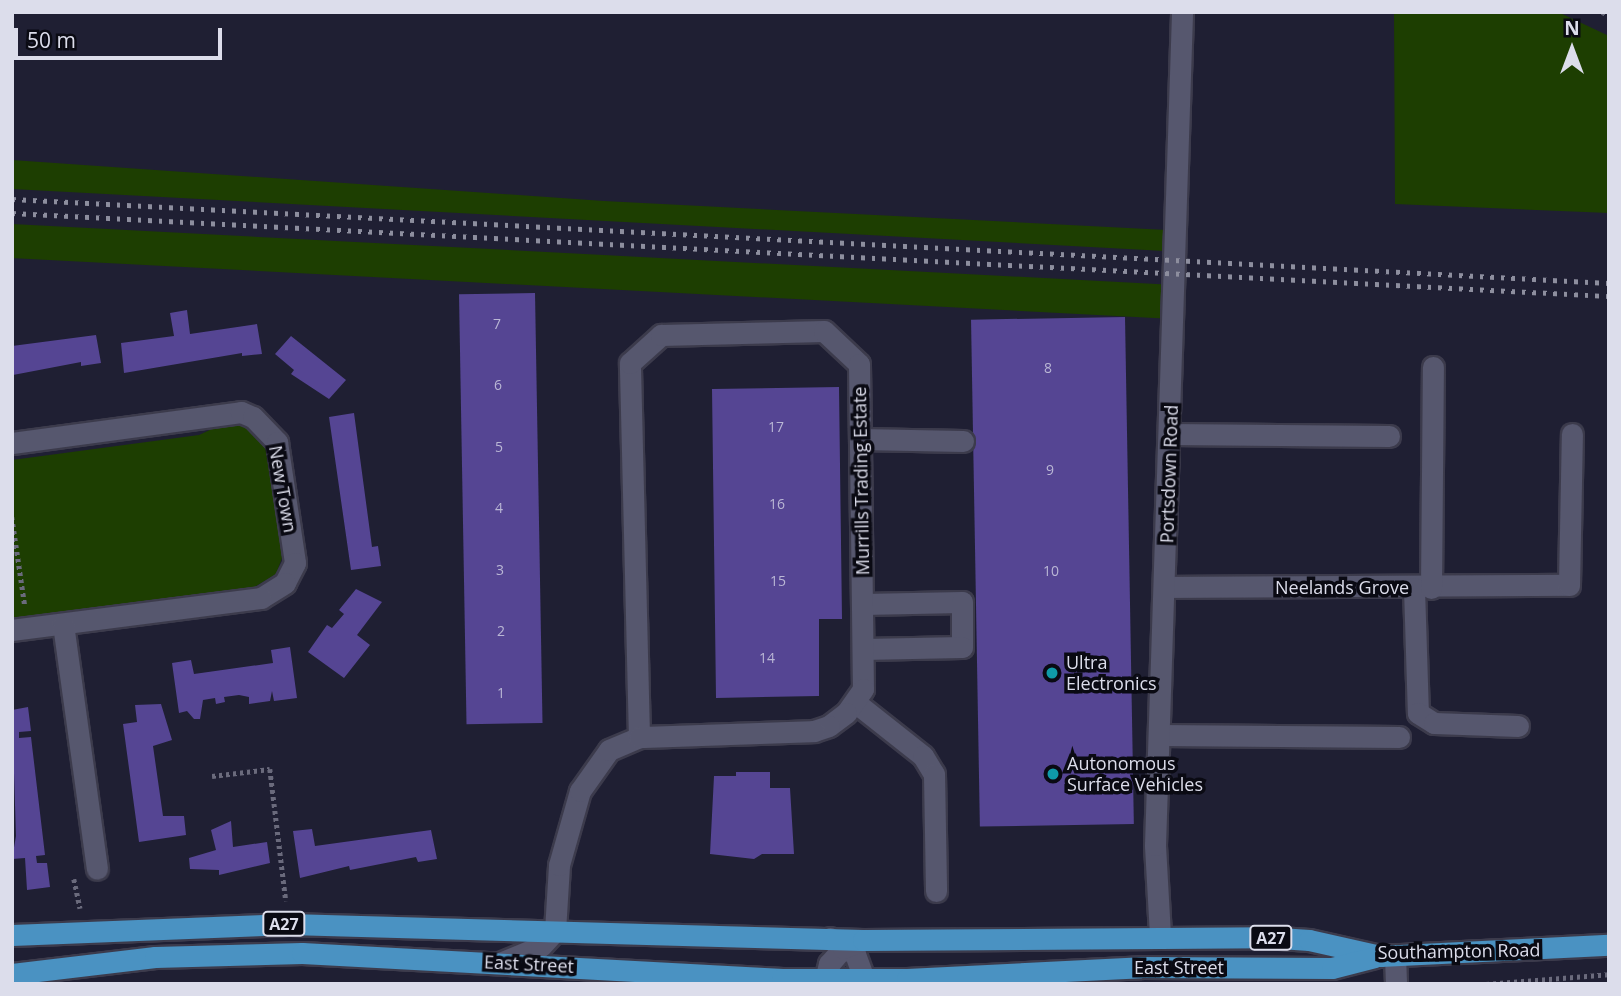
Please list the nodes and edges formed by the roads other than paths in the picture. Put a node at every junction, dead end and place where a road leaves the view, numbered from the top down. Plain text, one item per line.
1 (1182, 12) edge
2 (1433, 367) dead end
3 (1170, 434) junction
4 (1572, 434) dead end
5 (1390, 436) dead end
6 (860, 439) junction
7 (963, 441) dead end
8 (12, 443) edge
9 (1165, 587) junction
10 (1423, 588) junction
11 (863, 604) junction
12 (63, 624) junction
13 (20, 629) edge
14 (863, 649) junction
15 (856, 703) junction
16 (1518, 726) dead end
17 (1160, 735) junction
18 (639, 737) junction
19 (1399, 737) dead end
20 (97, 869) road end
21 (936, 891) dead end
22 (555, 931) junction
23 (12, 935) edge
24 (1160, 935) junction
25 (1058, 938) joint
26 (847, 941) junction
27 (1609, 946) edge
28 (1388, 955) junction
29 (500, 963) junction
30 (12, 974) edge
31 (824, 981) edge
32 (866, 981) edge
33 (1396, 984) edge

1 - 3 street, Portsdown Road
2 - 10 street
3 - 5 street
3 - 9 street, Portsdown Road
4 - 10 street, Neelands Grove
6 - 7 street
6 - 11 street, Murrills Trading Estate
6 - 18 street, Murrills Trading Estate
8 - 12 street, New Town
9 - 10 street, Neelands Grove
9 - 17 street, Portsdown Road
10 - 16 street
11 - 14 street, Murrills Trading Estate
11 - 14 street
12 - 13 street, New Town
12 - 20 street
14 - 15 street, Murrills Trading Estate
15 - 18 street
15 - 21 street
17 - 19 street
17 - 24 street, Portsdown Road
18 - 22 street
22 - 23 main road, East Street / A27
22 - 26 main road, East Street / A27
22 - 29 street
24 - 25 main road, Southampton Road / A27
24 - 28 main road, Southampton Road / A27
25 - 26 main road, East Street / A27
26 - 31 street
26 - 32 street
27 - 28 main road, Southampton Road / A27
28 - 32 main road, East Street / A27
28 - 33 street
29 - 30 main road, East Street / A27
29 - 31 main road, East Street / A27
31 - 32 main road, East Street / A27

